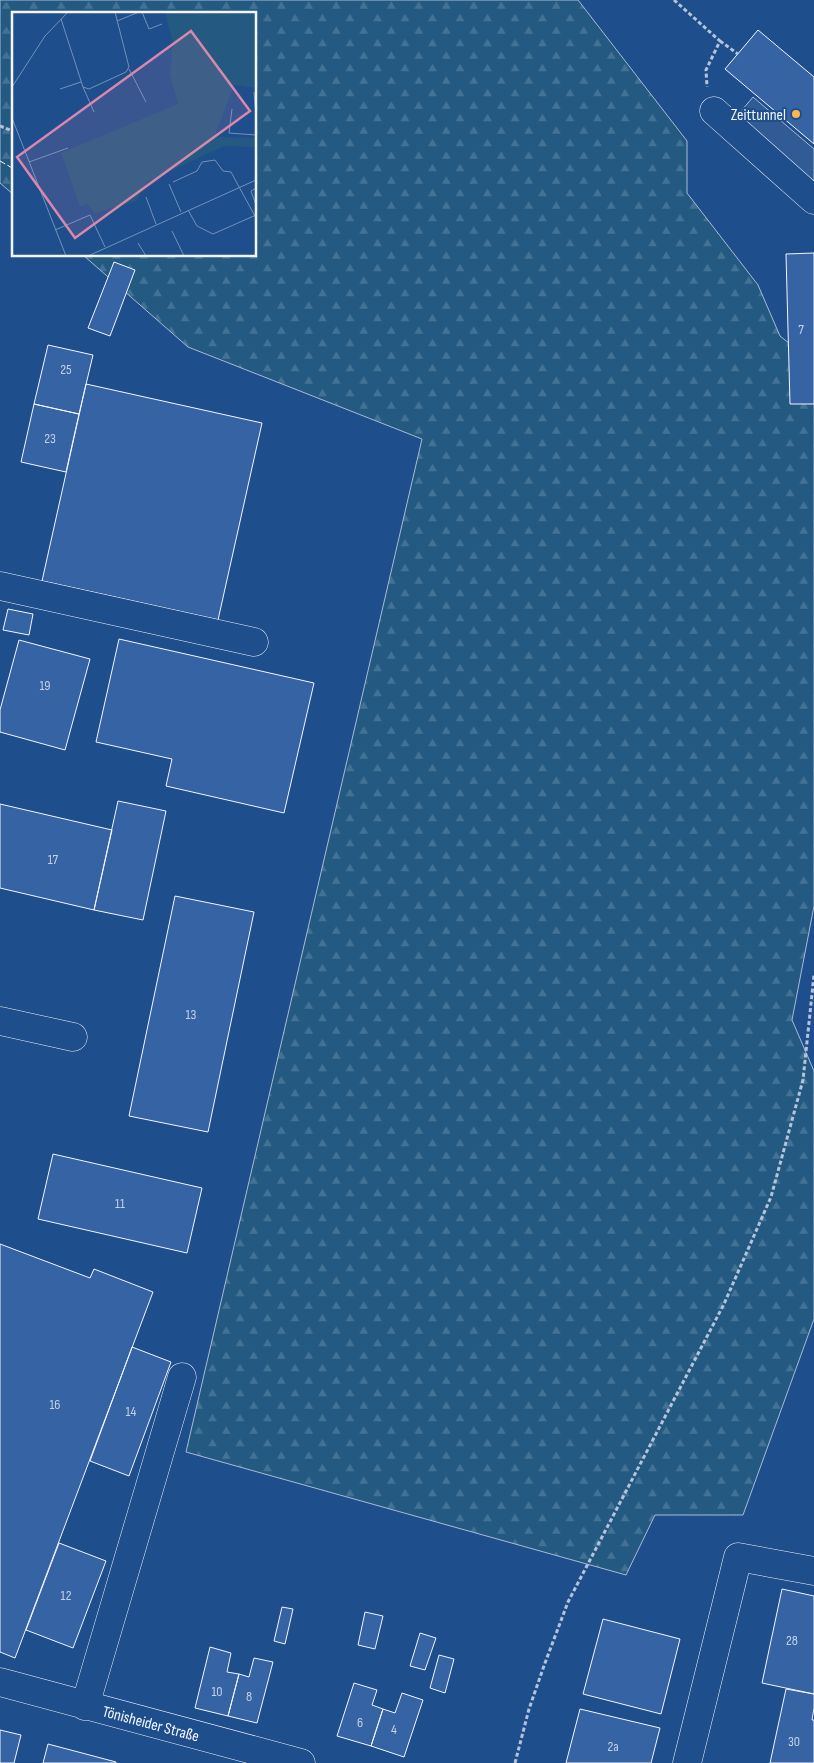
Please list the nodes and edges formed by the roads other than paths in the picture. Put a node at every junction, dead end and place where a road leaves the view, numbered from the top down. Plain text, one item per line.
1 (714, 111) road end
2 (814, 200) edge
3 (0, 586) edge
4 (254, 642) dead end
5 (0, 1021) edge
6 (73, 1037) dead end
7 (182, 1377) dead end
8 (814, 1571) edge
9 (0, 1682) edge
10 (85, 1706) junction
11 (302, 1763) edge
12 (687, 1763) edge

1 - 2 street
3 - 4 street
5 - 6 street
7 - 10 street
8 - 12 street
9 - 10 street, Tönisheider Straße
10 - 11 street, Tönisheider Straße

